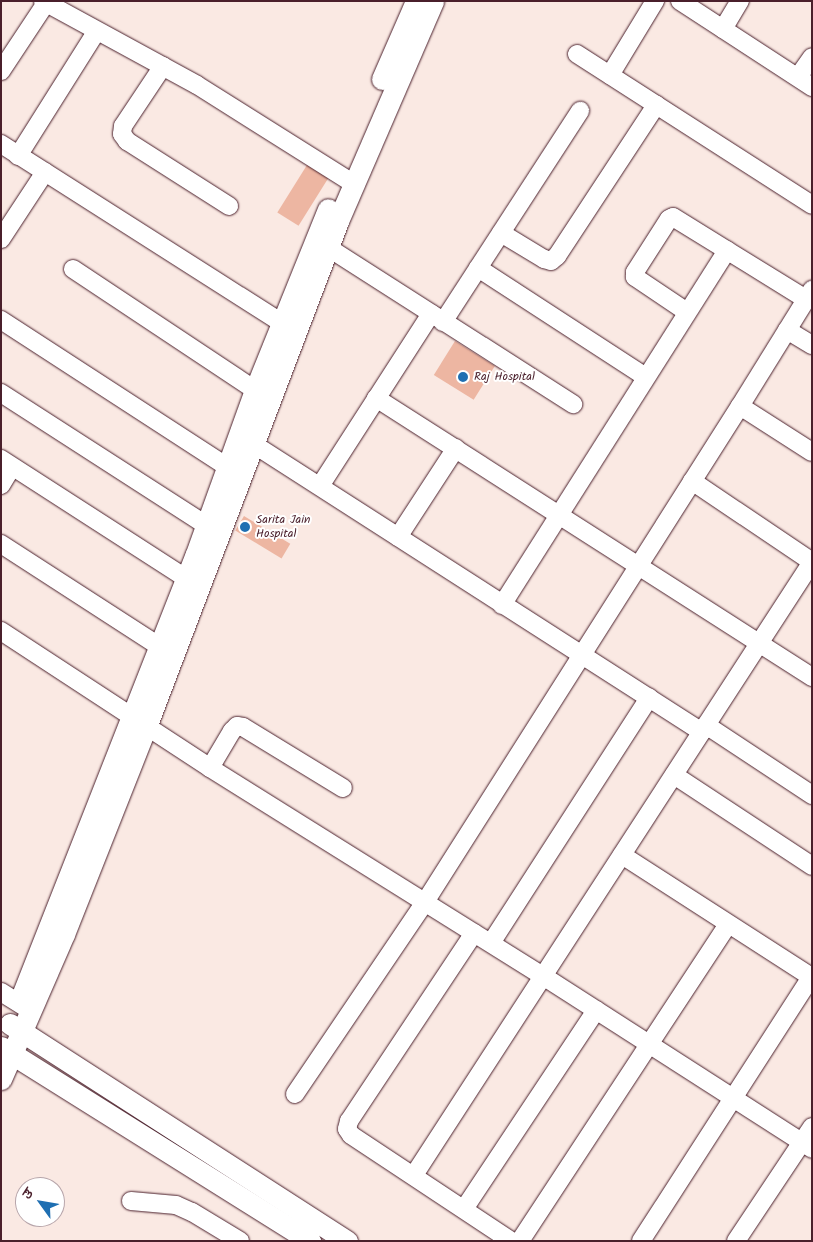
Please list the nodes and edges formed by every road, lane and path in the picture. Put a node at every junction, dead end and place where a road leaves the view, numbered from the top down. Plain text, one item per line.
1 (433, 1) edge
2 (655, 1) edge
3 (680, 1) edge
4 (740, 1) edge
5 (45, 2) edge
6 (415, 14) edge
7 (723, 29) junction
8 (96, 32) junction
9 (577, 54) dead end
10 (812, 57) edge
11 (163, 66) junction
12 (1, 71) edge
13 (610, 75) junction
14 (805, 82) edge
15 (656, 105) junction
16 (580, 111) dead end
17 (1, 144) edge
18 (18, 156) junction
19 (45, 172) junction
20 (347, 180) junction
21 (812, 205) edge
22 (229, 206) dead end
23 (501, 233) junction
24 (1, 239) edge
25 (322, 244) junction
26 (726, 250) junction
27 (478, 268) junction
28 (73, 269) dead end
29 (809, 294) edge
30 (687, 312) junction
31 (437, 318) junction
32 (1, 320) edge
33 (282, 322) junction
34 (787, 330) junction
35 (812, 345) edge
36 (646, 376) junction
37 (255, 390) junction
38 (1, 393) edge
39 (376, 398) junction
40 (573, 404) dead end
41 (740, 406) junction
42 (247, 440) junction
43 (456, 448) junction
44 (812, 452) edge
45 (7, 463) edge
46 (227, 467) junction
47 (692, 481) junction
48 (1, 485) edge
49 (320, 486) junction
50 (559, 514) junction
51 (206, 525) junction
52 (398, 537) junction
53 (1, 544) edge
54 (812, 562) edge
55 (637, 565) junction
56 (187, 579) junction
57 (502, 605) junction
58 (1, 631) edge
59 (759, 644) junction
60 (160, 646) junction
61 (580, 655) junction
62 (812, 677) edge
63 (649, 698) junction
64 (139, 722) junction
65 (704, 729) junction
66 (210, 768) junction
67 (674, 775) junction
68 (343, 788) dead end
69 (812, 795) edge
70 (622, 855) junction
71 (812, 866) edge
72 (425, 902) junction
73 (728, 924) junction
74 (474, 933) junction
75 (491, 944) junction
76 (543, 976) junction
77 (811, 977) edge
78 (1, 992) edge
79 (25, 1007) junction
80 (596, 1010) junction
81 (9, 1040) edge
82 (649, 1044) junction
83 (1, 1079) edge
84 (295, 1094) dead end
85 (733, 1098) junction
86 (812, 1127) edge
87 (807, 1146) edge
88 (414, 1175) junction
89 (131, 1201) dead end
90 (464, 1209) junction
91 (240, 1241) edge
92 (310, 1241) edge
93 (347, 1241) edge
94 (511, 1241) edge
95 (520, 1241) edge
96 (641, 1241) edge
97 (736, 1241) edge

1 - 6 street
2 - 13 street
3 - 7 street
4 - 7 street
5 - 8 street
5 - 12 street
6 - 20 street
7 - 14 street
8 - 11 street
8 - 18 street
9 - 13 street
10 - 14 street
11 - 20 street
11 - 22 street
13 - 15 street
15 - 21 street
15 - 23 street
16 - 23 street
17 - 18 street
18 - 19 street
19 - 24 street
19 - 33 street
20 - 25 street
23 - 27 street
25 - 31 street
25 - 33 street
25 - 42 street
26 - 29 street
26 - 30 street
26 - 30 street
27 - 31 street
27 - 36 street
28 - 37 street
29 - 34 street
30 - 36 street
31 - 39 street
31 - 40 street
32 - 46 street
33 - 37 street
34 - 35 street
34 - 41 street
36 - 50 street
37 - 42 street
38 - 51 street
39 - 43 street
39 - 49 street
41 - 44 street
41 - 47 street
42 - 46 street
42 - 49 street
42 - 64 street
43 - 50 street
43 - 52 street
45 - 48 street
45 - 56 street
46 - 51 street
47 - 54 street
47 - 55 street
49 - 52 street
50 - 55 street
50 - 57 street
51 - 56 street
52 - 57 street
53 - 60 street
54 - 59 street
55 - 59 street
55 - 61 street
56 - 60 street
57 - 61 street
58 - 64 street
59 - 62 street
59 - 65 street
60 - 64 street
61 - 63 street
61 - 72 street
63 - 65 street
63 - 75 street
64 - 66 street
64 - 79 street
65 - 67 street
65 - 69 street
66 - 68 street
66 - 72 street
67 - 70 street
67 - 71 street
70 - 73 street
70 - 76 street
72 - 74 street
72 - 84 street
73 - 77 street
73 - 82 street
74 - 75 street
74 - 88 street
75 - 76 street
76 - 80 street
76 - 88 street
77 - 85 street
78 - 79 street
79 - 81 street
80 - 82 street
80 - 90 street
81 - 83 street
81 - 92 street
81 - 93 street
82 - 85 street
82 - 95 street
85 - 87 street
85 - 96 street
86 - 87 street
87 - 97 street
88 - 90 street
89 - 91 street
90 - 94 street

